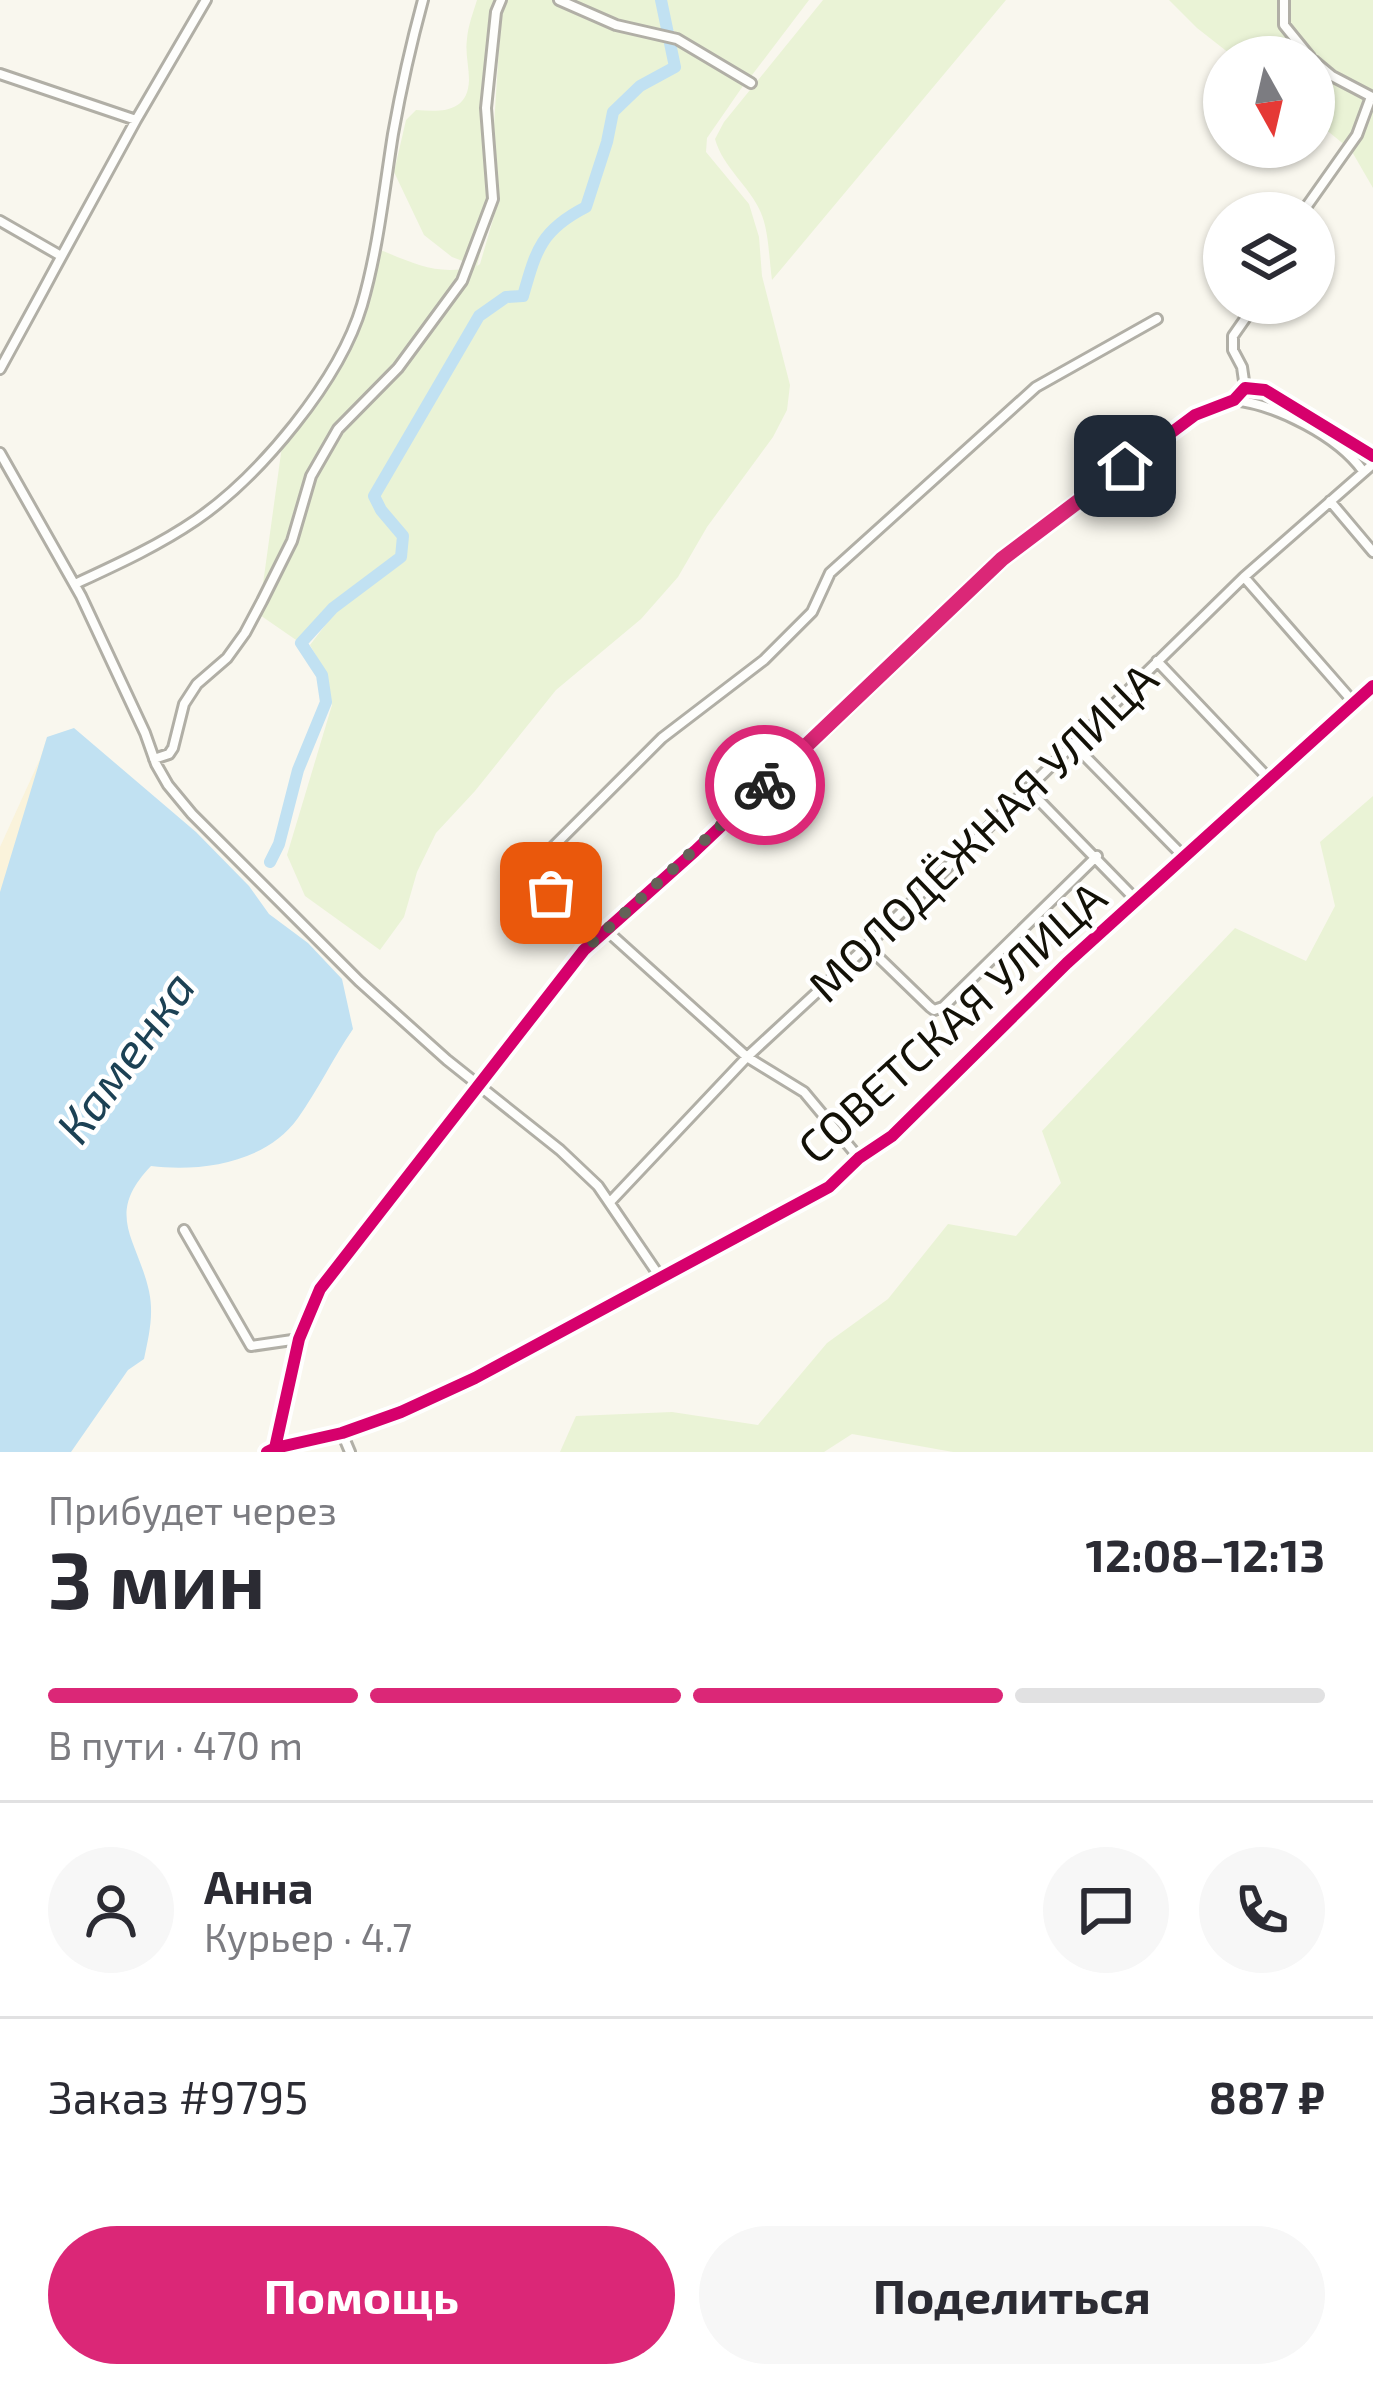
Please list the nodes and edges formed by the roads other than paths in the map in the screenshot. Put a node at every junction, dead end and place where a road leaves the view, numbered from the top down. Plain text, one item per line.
1 (206, 0) edge
2 (423, 0) edge
3 (501, 0) edge
4 (559, 0) edge
5 (1284, 0) edge
6 (1293, 36) edge
7 (0, 74) edge
8 (1335, 78) edge
9 (751, 83) dead end
10 (1372, 98) edge
11 (136, 120) junction
12 (1317, 192) edge
13 (0, 221) edge
14 (61, 256) junction
15 (1156, 319) dead end
16 (1241, 324) edge
17 (0, 369) edge
18 (1245, 388) junction
19 (1234, 400) junction
20 (0, 453) edge
21 (1373, 460) edge
22 (1363, 471) junction
23 (1330, 501) junction
24 (1373, 552) edge
25 (1244, 577) junction
26 (74, 584) junction
27 (1157, 661) junction
28 (1373, 686) edge
29 (1355, 704) junction
30 (1073, 745) junction
31 (154, 759) junction
32 (1270, 780) junction
33 (1027, 788) junction
34 (1097, 856) junction
35 (1185, 858) junction
36 (1137, 901) junction
37 (606, 930) junction
38 (593, 942) junction
39 (867, 946) junction
40 (746, 1058) junction
41 (480, 1086) junction
42 (860, 1158) junction
43 (611, 1201) junction
44 (184, 1230) dead end
45 (660, 1277) junction
46 (299, 1339) junction
47 (342, 1433) junction
48 (271, 1450) edge
49 (350, 1452) edge

1 - 11 street
2 - 26 street
3 - 31 street
4 - 9 street
5 - 6 street
7 - 11 street
8 - 10 street
10 - 12 street
11 - 14 street
13 - 14 street
14 - 17 street
15 - 38 street
16 - 18 street
18 - 19 street
18 - 21 street
19 - 22 street
19 - 37 street
20 - 26 street
21 - 22 street, МОЛОДЁЖНАЯ УЛИЦА
22 - 23 street, МОЛОДЁЖНАЯ УЛИЦА
23 - 24 street
23 - 25 street, МОЛОДЁЖНАЯ УЛИЦА
25 - 27 street, МОЛОДЁЖНАЯ УЛИЦА
25 - 29 street
26 - 31 street
27 - 30 street, МОЛОДЁЖНАЯ УЛИЦА
27 - 32 street
28 - 29 street, СОВЕТСКАЯ УЛИЦА
29 - 32 street, СОВЕТСКАЯ УЛИЦА
30 - 33 street, МОЛОДЁЖНАЯ УЛИЦА
30 - 35 street
31 - 41 street
32 - 35 street, СОВЕТСКАЯ УЛИЦА
33 - 34 street
33 - 39 street, МОЛОДЁЖНАЯ УЛИЦА
34 - 36 street
34 - 39 street
35 - 36 street, СОВЕТСКАЯ УЛИЦА
36 - 42 street, СОВЕТСКАЯ УЛИЦА
37 - 38 street
37 - 40 street
38 - 41 street
39 - 40 street, МОЛОДЁЖНАЯ УЛИЦА
40 - 42 street
40 - 43 street, МОЛОДЁЖНАЯ УЛИЦА
41 - 43 street
41 - 46 street
42 - 45 street, СОВЕТСКАЯ УЛИЦА
43 - 45 street
44 - 46 street
45 - 47 street, СОВЕТСКАЯ УЛИЦА
46 - 48 street
47 - 48 street, СОВЕТСКАЯ УЛИЦА
47 - 49 street

